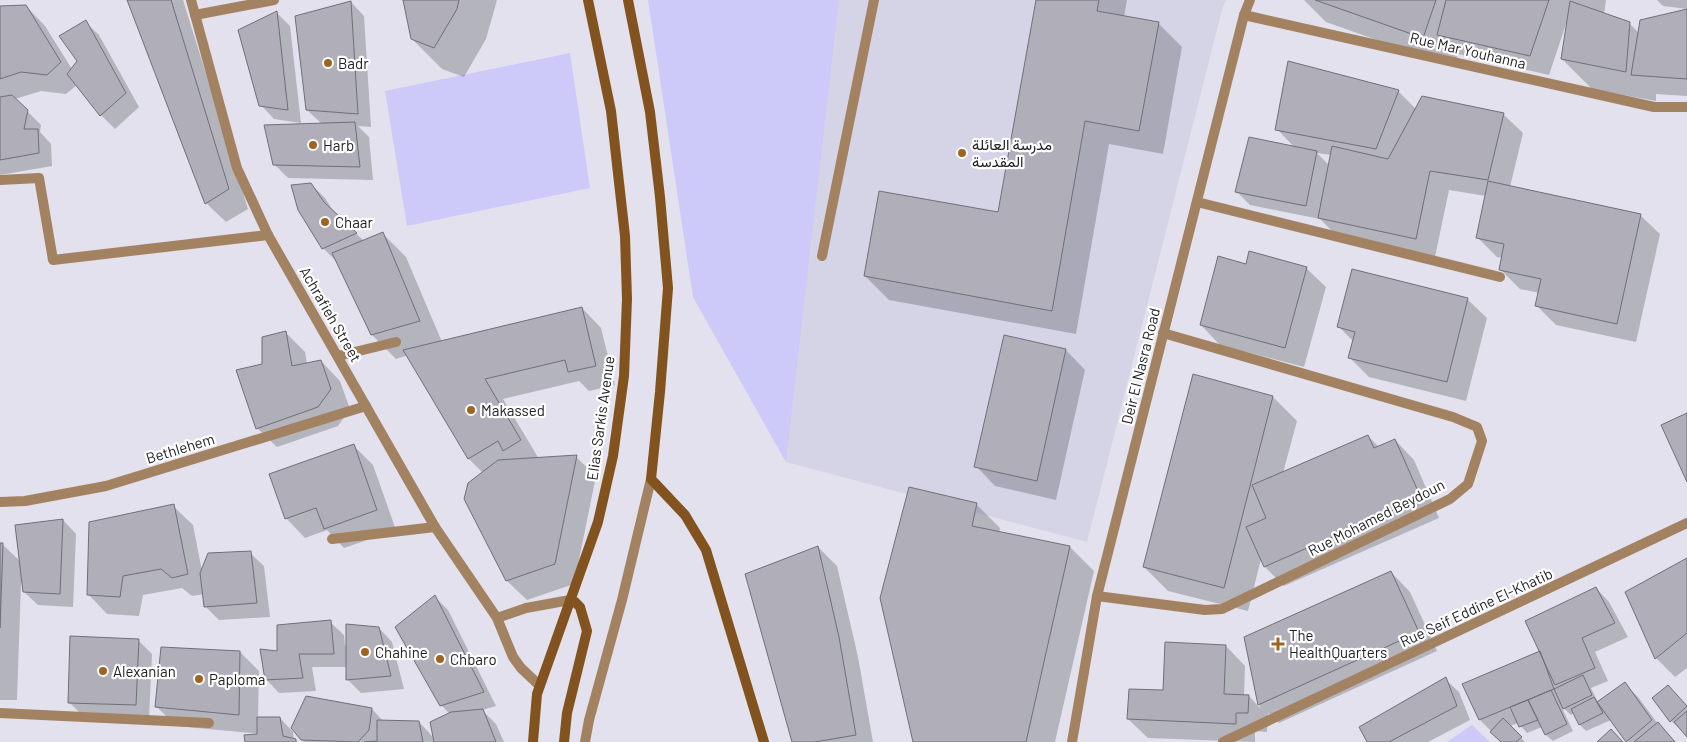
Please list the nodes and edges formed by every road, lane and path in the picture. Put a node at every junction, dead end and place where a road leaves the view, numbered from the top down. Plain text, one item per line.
1 (191, 0) edge
2 (274, 0) edge
3 (588, 0) edge
4 (628, 0) edge
5 (874, 0) edge
6 (1250, 0) edge
7 (195, 15) junction
8 (1244, 15) junction
9 (1687, 107) edge
10 (0, 180) edge
11 (1197, 202) junction
12 (268, 235) junction
13 (822, 256) dead end
14 (1500, 277) dead end
15 (1163, 334) junction
16 (396, 342) dead end
17 (338, 356) junction
18 (366, 406) junction
19 (651, 479) junction
20 (0, 502) edge
21 (1687, 523) edge
22 (435, 527) junction
23 (332, 539) dead end
24 (1096, 596) junction
25 (570, 600) junction
26 (497, 618) junction
27 (539, 685) junction
28 (0, 714) edge
29 (209, 723) dead end
30 (533, 742) edge
31 (564, 742) edge
32 (585, 742) edge
33 (764, 742) edge
34 (1072, 742) edge
35 (1223, 742) edge

1 - 7 street, Achrafieh Street
2 - 7 street
3 - 25 main road, Elias Sarkis Avenue
4 - 19 main road
5 - 13 street
6 - 8 street, Deir El Nasra Road
7 - 12 street, Achrafieh Street
8 - 9 street, Rue Mar Youhanna
8 - 11 street, Deir El Nasra Road
10 - 12 street
11 - 14 street
11 - 15 street, Deir El Nasra Road
12 - 17 street, Achrafieh Street
15 - 24 street, Deir El Nasra Road
15 - 24 street, Rue Mohamed Beydoun
16 - 17 street
17 - 18 street, Achrafieh Street
18 - 20 street, Bethlehem
18 - 22 street, Achrafieh Street
19 - 32 street
19 - 33 main road
21 - 35 street, Rue Seif Eddine El-Khatib
22 - 23 street
22 - 26 street, Achrafieh Street
24 - 34 street, Deir El Nasra Road
25 - 26 street
25 - 27 main road, Elias Sarkis Avenue
25 - 31 main road
26 - 27 street, Achrafieh Street
27 - 30 main road, Elias Sarkis Avenue
28 - 29 street

